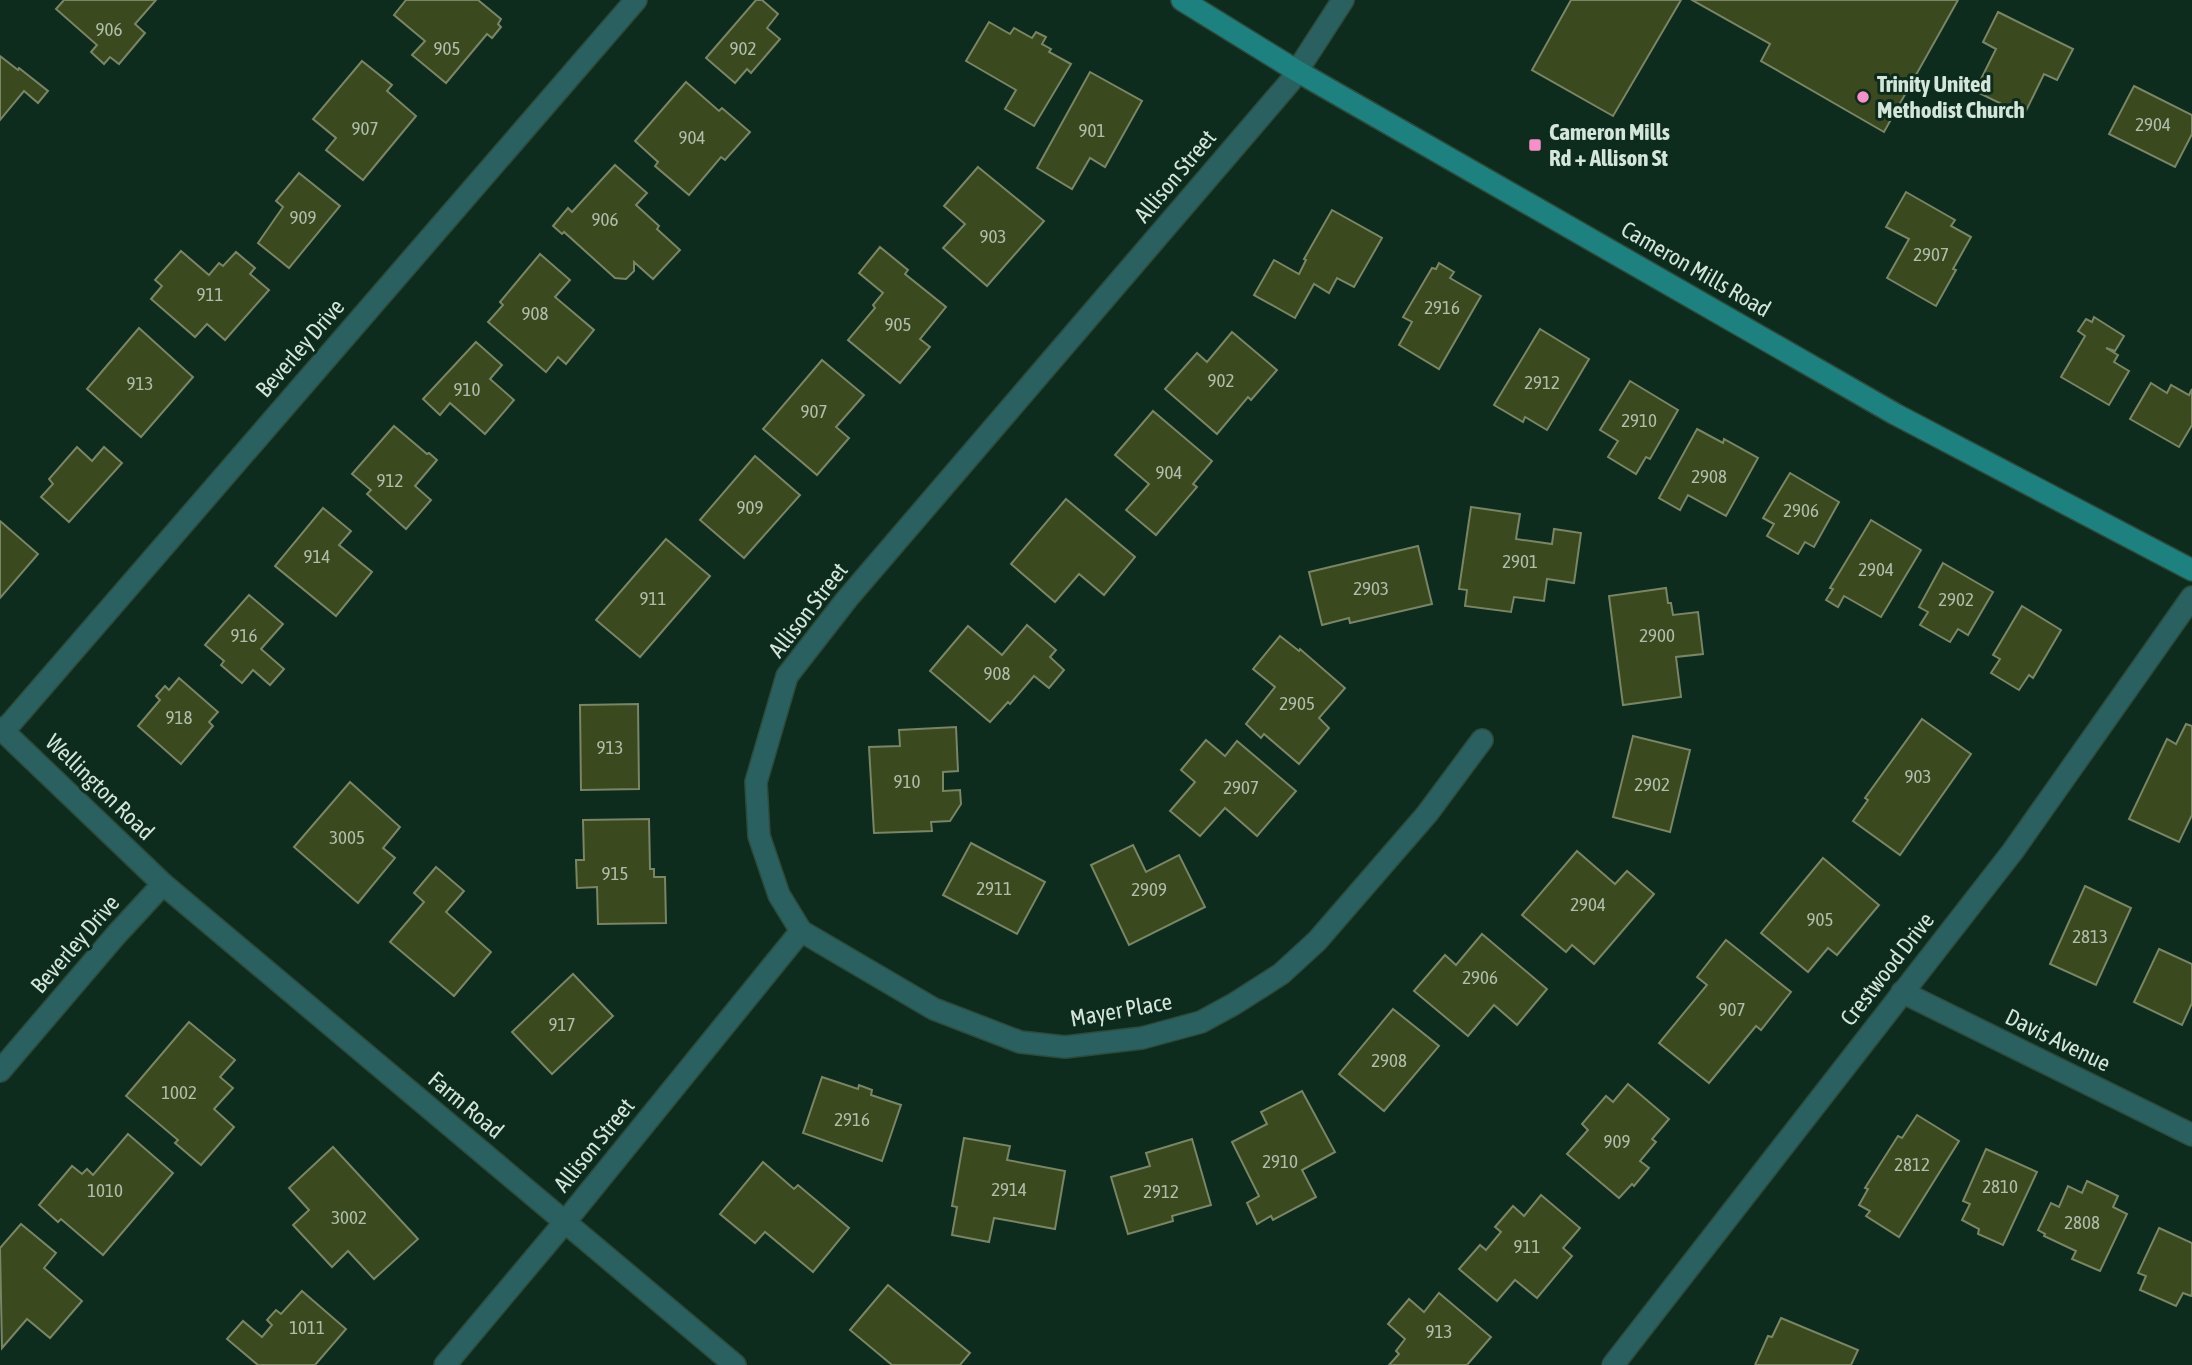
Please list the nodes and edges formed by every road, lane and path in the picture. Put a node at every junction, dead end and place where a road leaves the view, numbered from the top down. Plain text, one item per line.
1 (636, 0) edge
2 (1182, 0) edge
3 (1343, 0) edge
4 (1297, 71) junction
5 (2192, 570) edge
6 (2192, 597) edge
7 (2, 730) edge
8 (1482, 740) dead end
9 (163, 884) junction
10 (801, 931) junction
11 (1902, 992) junction
12 (0, 1071) edge
13 (2192, 1135) edge
14 (565, 1222) junction
15 (445, 1365) edge
16 (735, 1365) edge
17 (1612, 1365) edge

1 - 7 street, Beverley Drive
2 - 4 street, Cameron Mills Road
3 - 4 street, Allison Street
4 - 5 street, Cameron Mills Road
4 - 10 street, Allison Street
6 - 11 street, Crestwood Drive
7 - 9 street, Wellington Road
8 - 10 street, Mayer Place
9 - 12 street, Beverley Drive
9 - 14 street, Farm Road
10 - 14 street, Allison Street
11 - 13 street, Davis Avenue
11 - 17 street, Crestwood Drive
14 - 15 street, Allison Street
14 - 16 street, Farm Road

